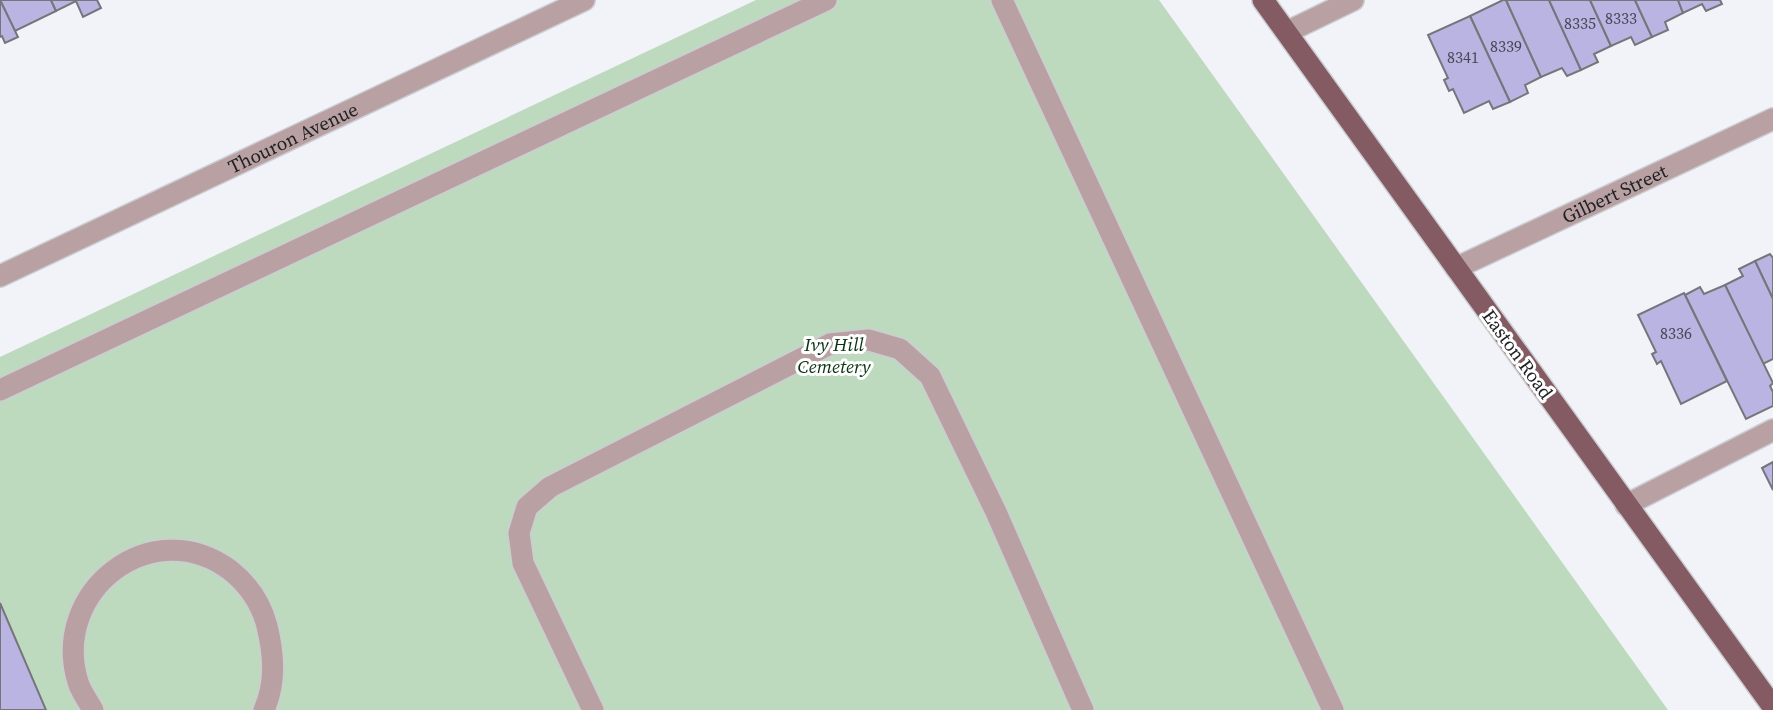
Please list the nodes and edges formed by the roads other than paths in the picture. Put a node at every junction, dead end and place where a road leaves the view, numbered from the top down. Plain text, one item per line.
1 (584, 0) edge
2 (826, 0) edge
3 (1002, 0) edge
4 (1263, 0) edge
5 (1353, 0) edge
6 (1287, 32) junction
7 (1773, 120) edge
8 (1456, 268) junction
9 (0, 276) edge
10 (0, 390) edge
11 (1773, 430) edge
12 (1626, 505) junction
13 (1773, 707) edge
14 (93, 710) edge
15 (264, 710) edge
16 (593, 710) edge
17 (1083, 710) edge
18 (1333, 710) edge

1 - 9 street, Thouron Avenue
2 - 10 street
3 - 18 street
4 - 6 main road, Easton Road
5 - 6 street
6 - 8 main road, Easton Road
7 - 8 street, Gilbert Street
8 - 12 main road, Easton Road
11 - 12 street
12 - 13 main road, Easton Road
14 - 15 street
16 - 17 street

